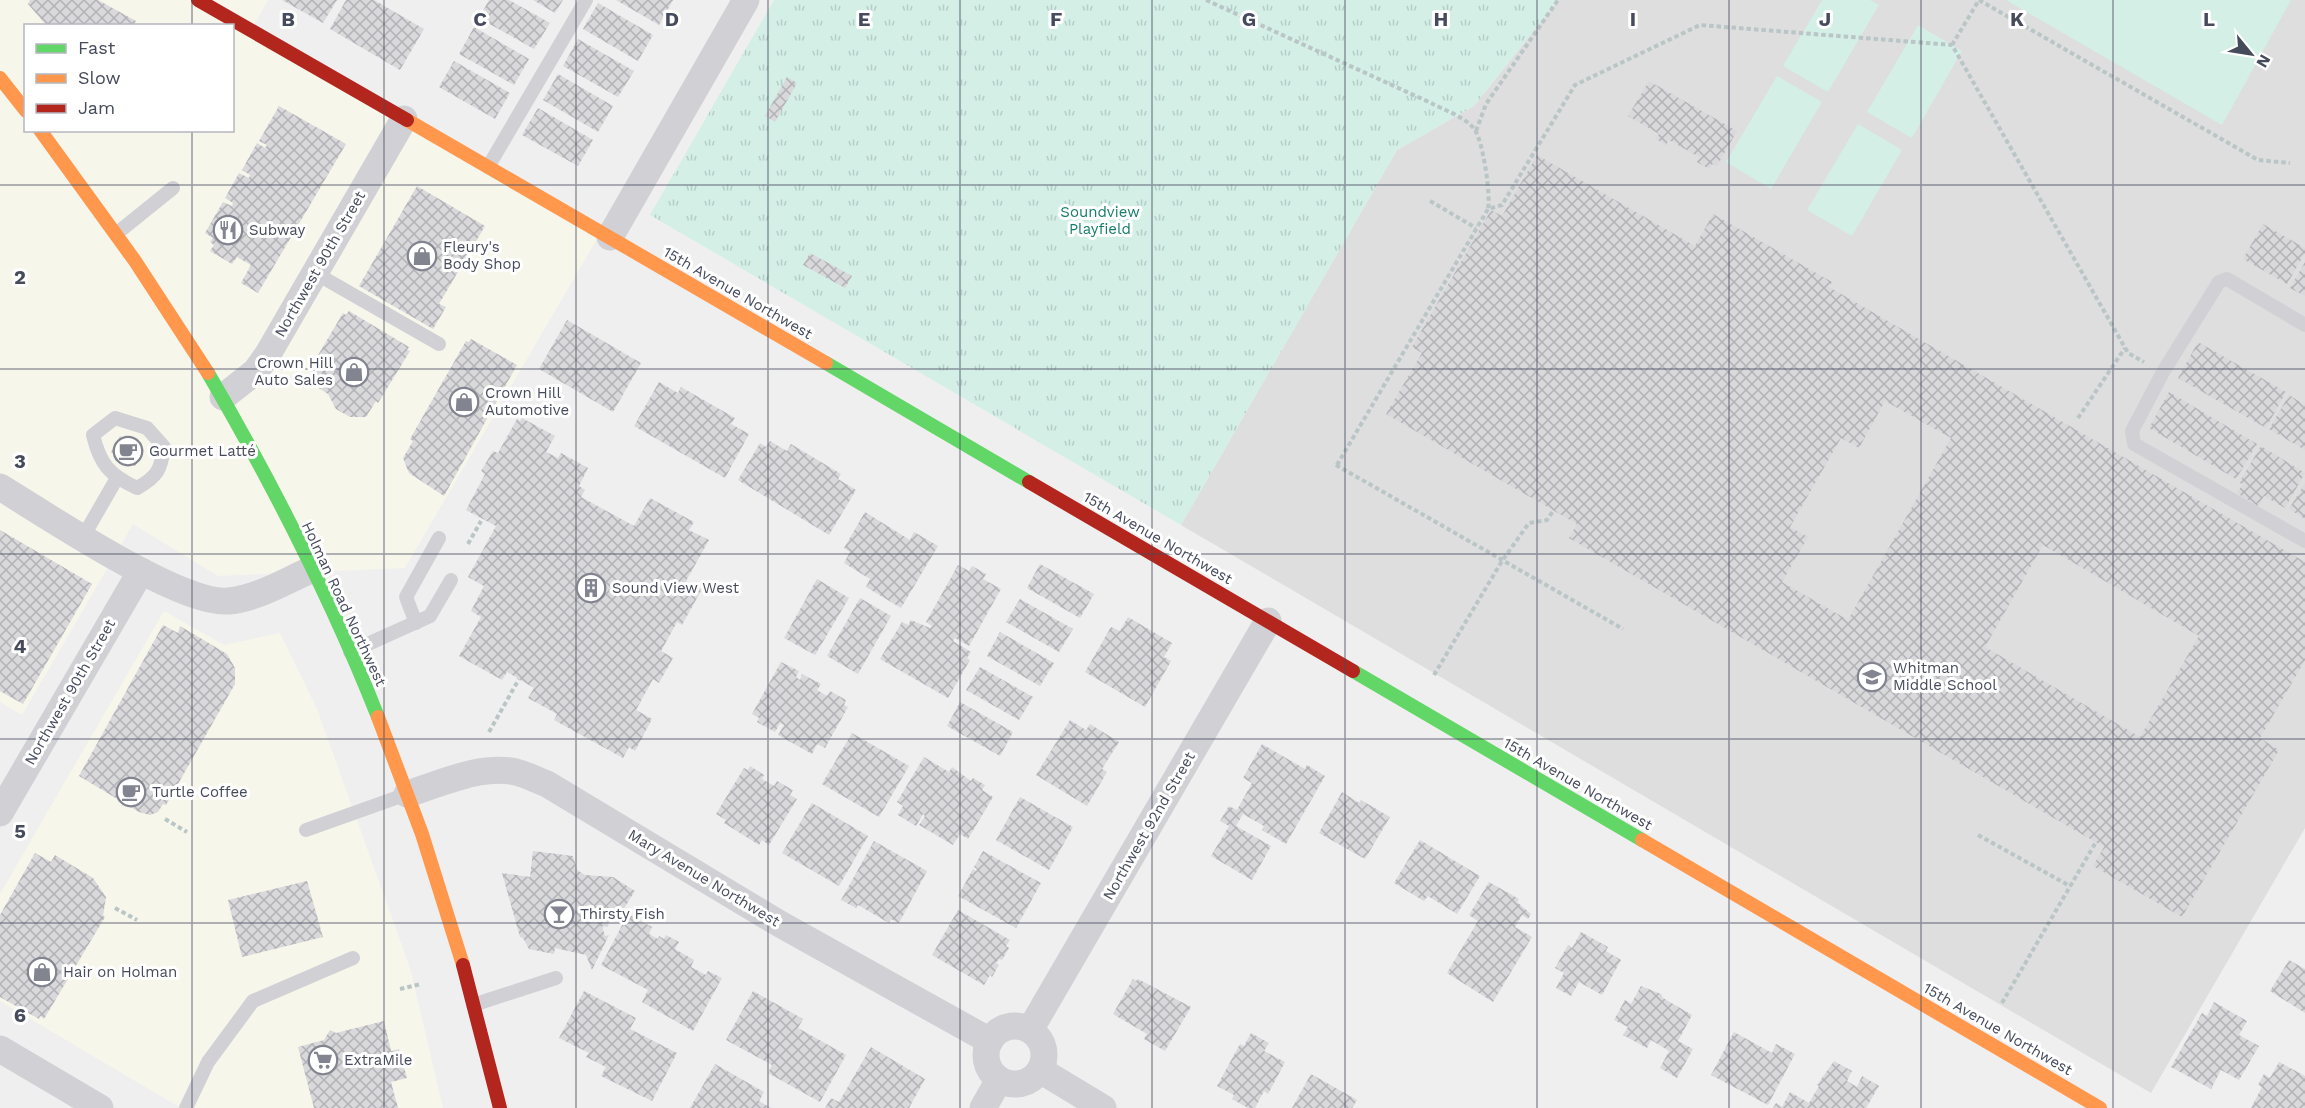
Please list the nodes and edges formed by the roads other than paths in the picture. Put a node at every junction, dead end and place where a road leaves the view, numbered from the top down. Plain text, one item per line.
1 (586, 0) edge
2 (746, 0) edge
3 (203, 5) edge
4 (0, 78) edge
5 (24, 108) edge
6 (404, 119) junction
7 (41, 132) edge
8 (488, 167) junction
9 (173, 188) dead end
10 (116, 234) junction
11 (610, 237) junction
12 (315, 273) junction
13 (2305, 325) edge
14 (439, 344) dead end
15 (223, 397) junction
16 (117, 478) junction
17 (0, 488) edge
18 (83, 537) junction
19 (439, 538) dead end
20 (2305, 541) edge
21 (313, 569) junction
22 (141, 571) junction
23 (452, 579) dead end
24 (1268, 621) junction
25 (417, 622) junction
26 (350, 652) junction
27 (407, 794) junction
28 (0, 813) edge
29 (306, 830) dead end
30 (353, 958) dead end
31 (556, 978) dead end
32 (473, 1005) junction
33 (1030, 1030) junction
34 (990, 1041) junction
35 (0, 1049) edge
36 (1040, 1070) junction
37 (999, 1080) junction
38 (100, 1108) edge
39 (186, 1108) edge
40 (500, 1108) edge
41 (983, 1108) edge
42 (1103, 1108) edge
43 (2100, 1108) edge

1 - 8 lane
2 - 11 street
3 - 6 main road, 15th Avenue Northwest
4 - 5 main road
6 - 8 main road, 15th Avenue Northwest
6 - 12 street, Northwest 90th Street
7 - 10 main road, Holman Road Northwest
8 - 11 main road, 15th Avenue Northwest
9 - 10 lane
10 - 15 main road, Holman Road Northwest
11 - 24 main road, 15th Avenue Northwest
12 - 14 lane
12 - 15 street, Northwest 90th Street
13 - 20 lane
15 - 21 main road, Holman Road Northwest
16 - 16 lane
16 - 18 lane
17 - 18 street
18 - 22 street
19 - 25 lane
21 - 22 street
21 - 26 main road, Holman Road Northwest
22 - 28 street, Northwest 90th Street
23 - 25 lane
24 - 33 street, Northwest 92nd Street
24 - 43 main road, 15th Avenue Northwest
25 - 26 lane
26 - 27 main road, Holman Road Northwest
27 - 29 lane
27 - 32 main road, Holman Road Northwest
27 - 34 street, Mary Avenue Northwest
30 - 39 lane
31 - 32 lane
32 - 40 main road, Holman Road Northwest
33 - 34 street
33 - 36 street
34 - 37 street
35 - 38 street
36 - 37 street
36 - 42 street
37 - 41 street

